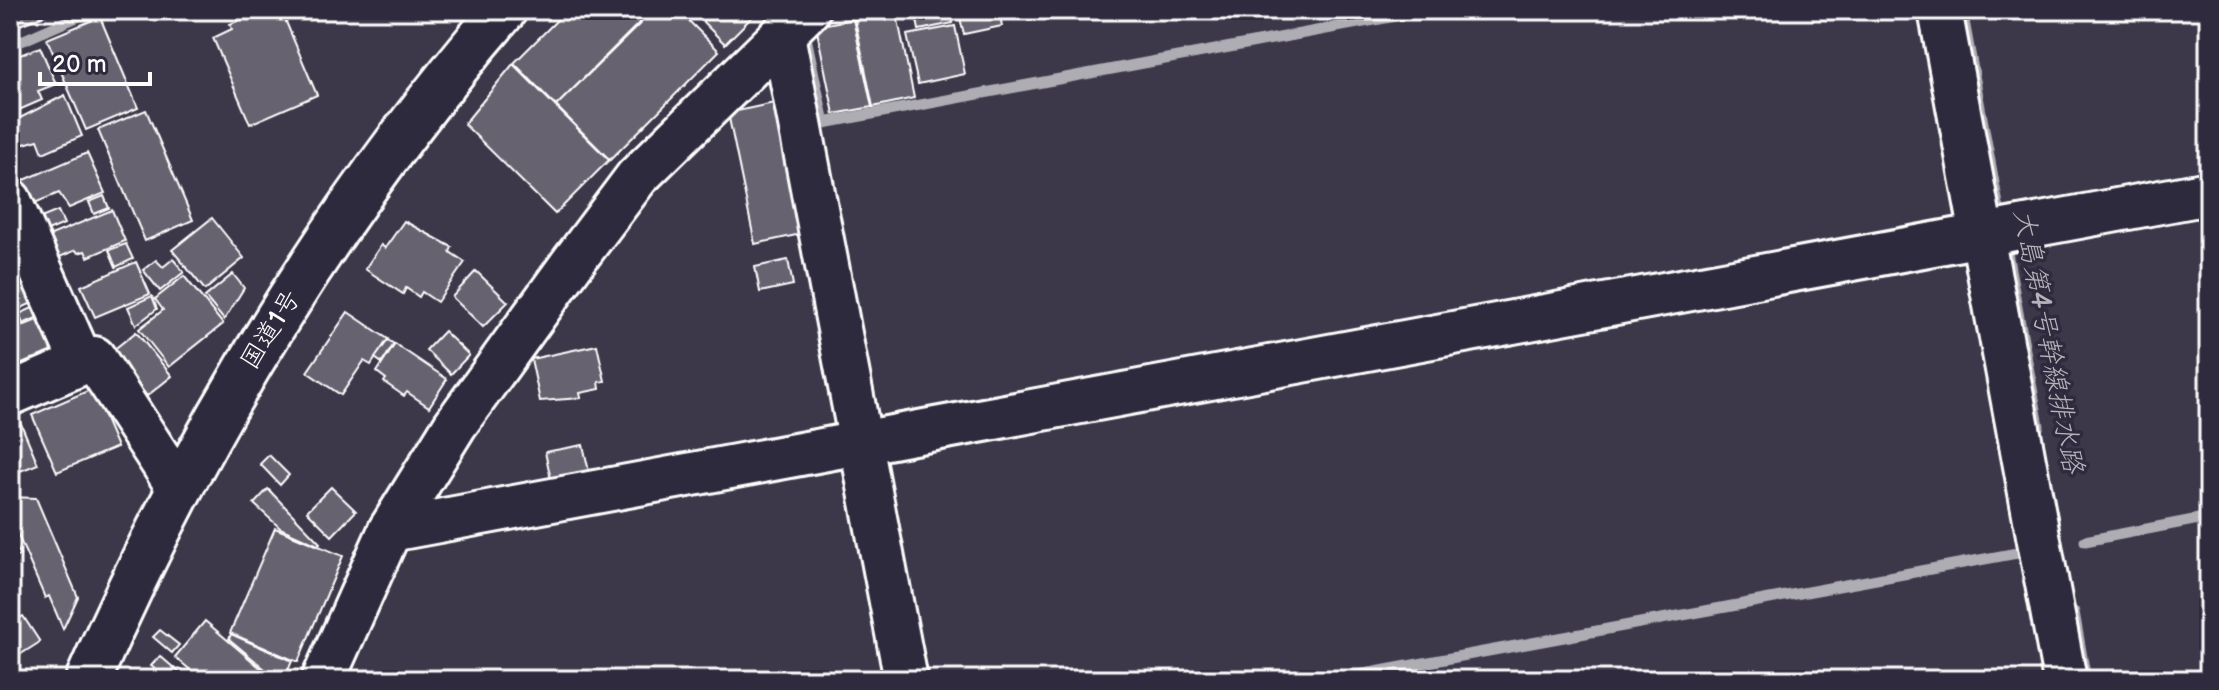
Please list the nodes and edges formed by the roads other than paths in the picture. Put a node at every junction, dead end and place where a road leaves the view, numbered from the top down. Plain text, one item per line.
1 (504, 10) edge
2 (1940, 10) edge
3 (792, 20) edge
4 (2209, 193) edge
5 (10, 201) edge
6 (1998, 232) junction
7 (82, 363) junction
8 (10, 394) edge
9 (861, 443) junction
10 (178, 487) junction
11 (390, 530) junction
12 (88, 680) edge
13 (323, 680) edge
14 (906, 680) edge
15 (2065, 680) edge

1 - 10 highway, 国道1号
2 - 6 street
3 - 9 street
3 - 11 street
4 - 6 street
5 - 7 street
6 - 9 street
6 - 15 street
7 - 8 street
7 - 10 street
9 - 11 street
9 - 14 street
10 - 12 highway, 国道1号
11 - 13 street

